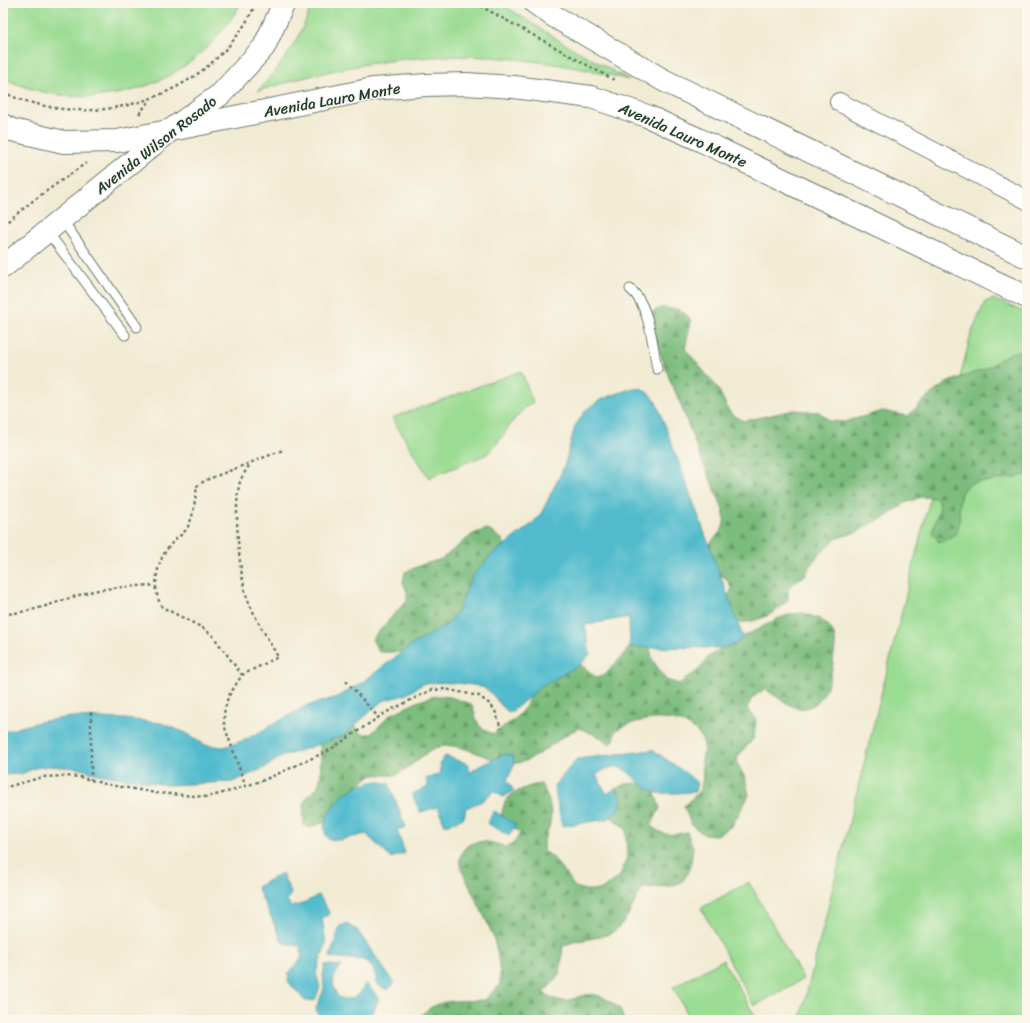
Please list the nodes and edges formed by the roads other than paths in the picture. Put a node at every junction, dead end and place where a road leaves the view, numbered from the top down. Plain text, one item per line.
1 (284, 3) edge
2 (535, 3) edge
3 (839, 102) dead end
4 (3, 125) edge
5 (171, 130) junction
6 (1027, 200) edge
7 (54, 225) junction
8 (1027, 257) edge
9 (3, 267) edge
10 (630, 289) dead end
11 (1027, 297) edge
12 (138, 327) dead end
13 (125, 335) dead end
14 (657, 369) dead end

1 - 5 main road, Avenida Wilson Rosado
2 - 8 main road
3 - 6 street
4 - 5 main road, Avenida Lauro Monte
5 - 7 main road, Avenida Wilson Rosado
5 - 11 main road, Avenida Lauro Monte
7 - 9 main road, Avenida Wilson Rosado
7 - 12 lane
7 - 13 lane
10 - 14 lane

